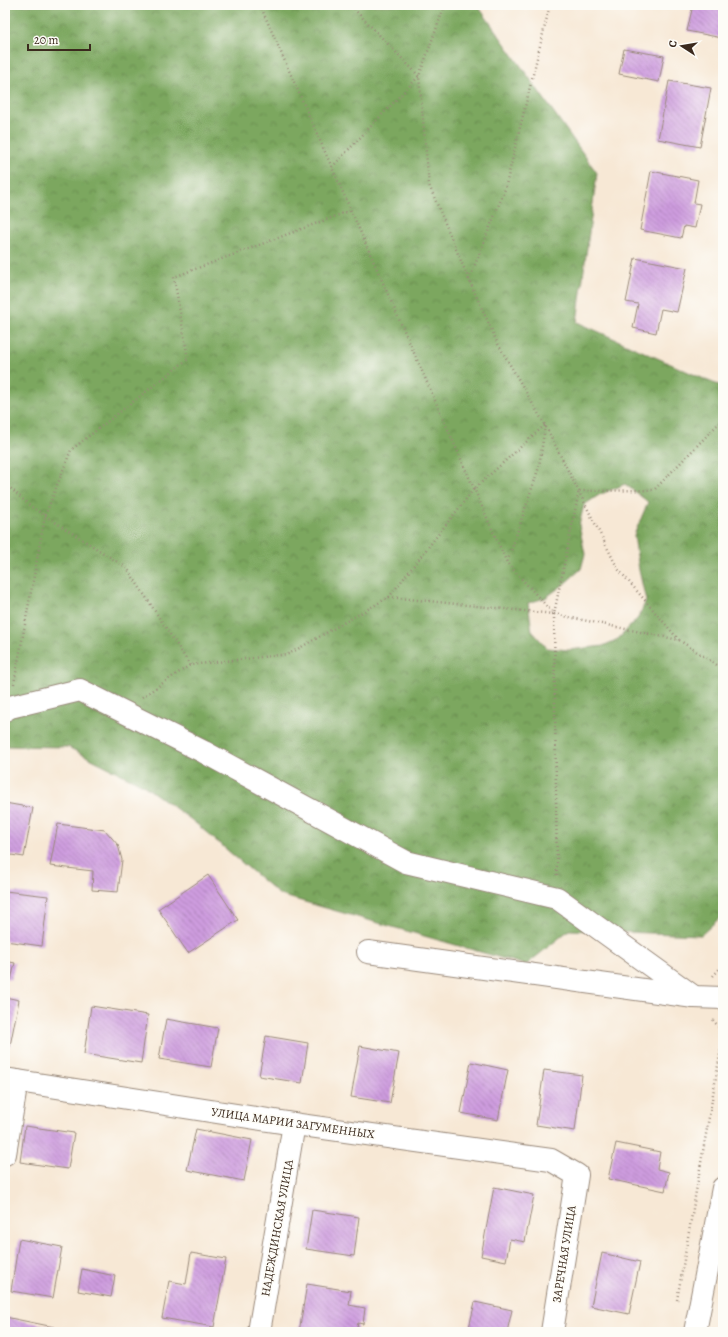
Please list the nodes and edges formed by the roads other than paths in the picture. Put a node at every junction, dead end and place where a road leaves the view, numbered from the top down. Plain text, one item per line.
1 (7, 708) edge
2 (368, 952) dead end
3 (694, 997) junction
4 (723, 998) edge
5 (11, 1080) edge
6 (294, 1124) junction
7 (5, 1154) edge
8 (577, 1175) joint
9 (723, 1188) edge
10 (259, 1332) edge
11 (552, 1332) edge
12 (695, 1332) edge

1 - 3 street
2 - 3 street
3 - 4 street
5 - 6 street, УЛИЦА МАРИИ ЗАГУМЕННЫХ
5 - 7 street
6 - 8 street, УЛИЦА МАРИИ ЗАГУМЕННЫХ
6 - 10 street, НАДЕЖДИНСКАЯ УЛИЦА
8 - 11 street, ЗАРЕЧНАЯ УЛИЦА
9 - 12 street

